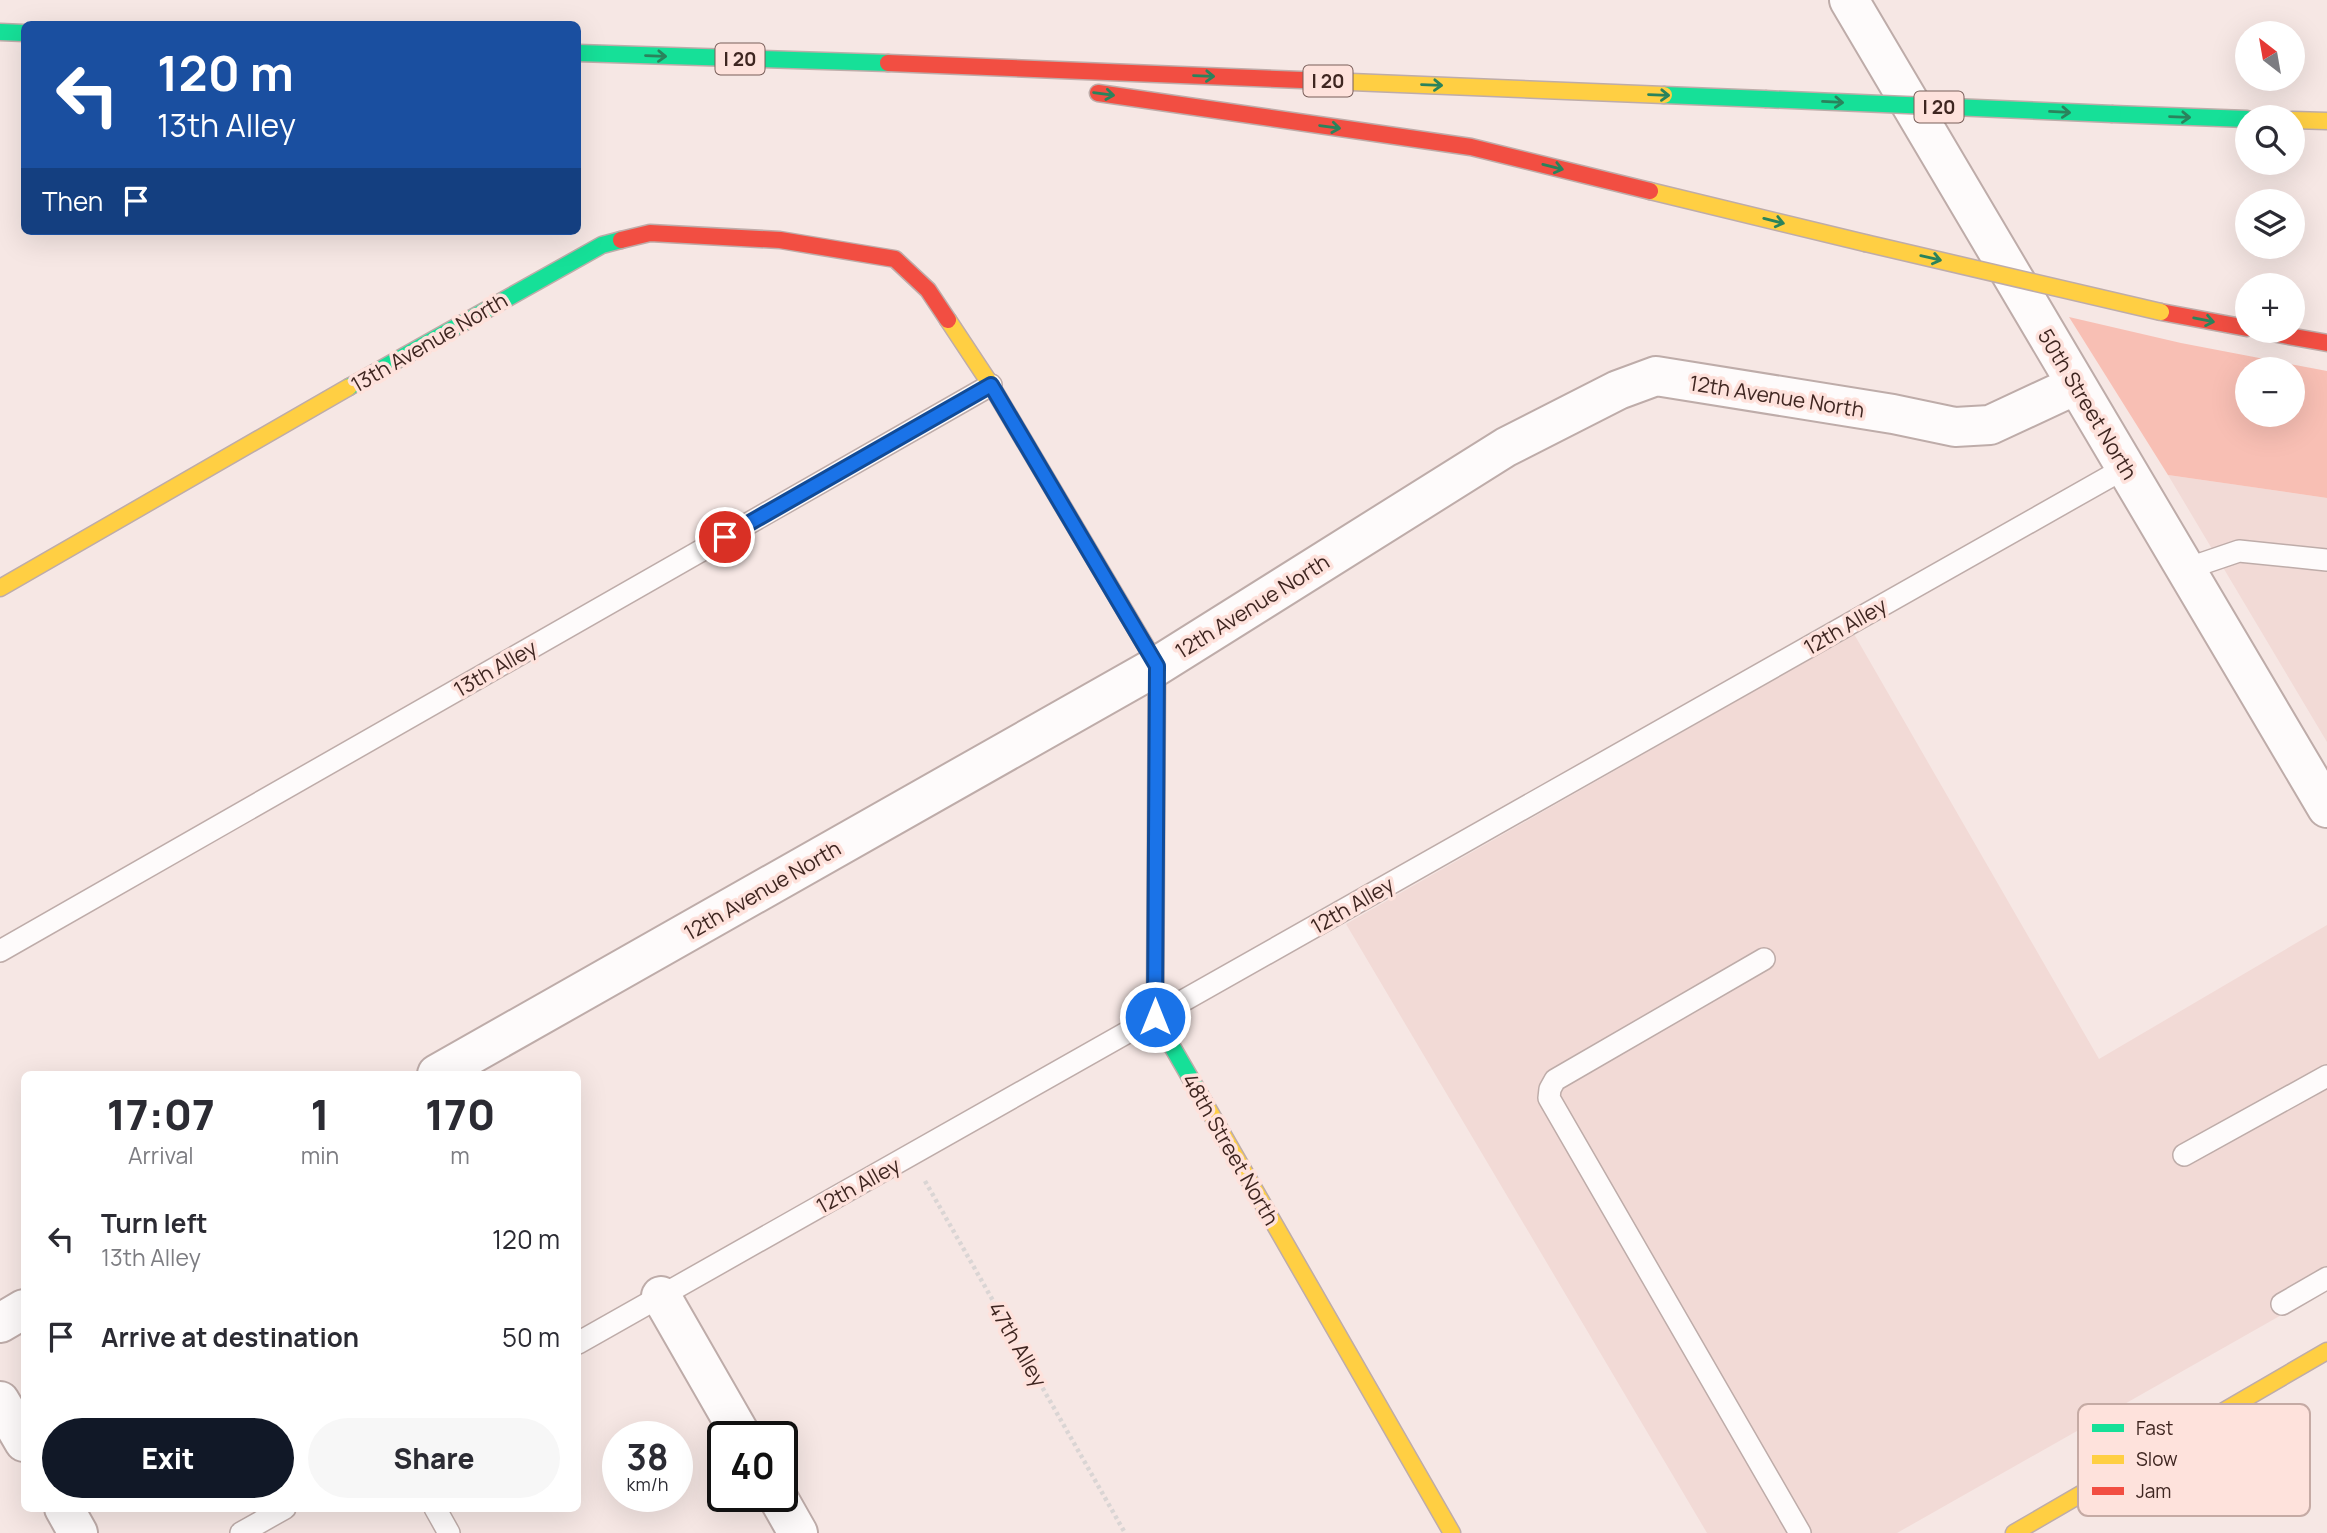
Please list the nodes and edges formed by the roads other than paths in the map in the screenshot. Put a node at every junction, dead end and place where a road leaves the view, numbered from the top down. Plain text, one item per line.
1 (1849, 0) edge
2 (0, 32) edge
3 (21, 33) edge
4 (581, 53) edge
5 (891, 63) junction
6 (1043, 85) dead end
7 (1085, 91) dead end
8 (2235, 119) edge
9 (2305, 120) edge
10 (2327, 121) edge
11 (2235, 326) edge
12 (2305, 339) edge
13 (2327, 343) edge
14 (2076, 384) junction
15 (991, 385) junction
16 (2125, 468) junction
17 (2327, 560) edge
18 (2186, 569) junction
19 (0, 588) edge
20 (1157, 666) junction
21 (2327, 808) edge
22 (0, 951) edge
23 (1764, 959) dead end
24 (1155, 1017) junction
25 (442, 1071) edge
26 (2327, 1076) edge
27 (2184, 1155) dead end
28 (2327, 1278) edge
29 (661, 1296) junction
30 (2282, 1304) dead end
31 (21, 1311) edge
32 (0, 1322) edge
33 (581, 1341) edge
34 (2327, 1351) edge
35 (0, 1401) edge
36 (2236, 1404) edge
37 (733, 1421) edge
38 (21, 1437) edge
39 (2078, 1496) edge
40 (66, 1512) edge
41 (278, 1512) edge
42 (437, 1512) edge
43 (786, 1512) edge
44 (1447, 1531) edge
45 (78, 1533) edge
46 (241, 1533) edge
47 (449, 1533) edge
48 (798, 1533) edge
49 (1800, 1533) edge
50 (2014, 1533) edge

1 - 14 street, 50th Street North
2 - 3 main road
4 -> 5 main road, I 20
5 - 6 main road
5 -> 8 main road, I 20, bridge
7 -> 11 main road, bridge
9 - 10 main road
12 - 13 main road
14 - 16 street, 50th Street North
14 - 20 street, 12th Avenue North
15 - 19 main road, 13th Avenue North
15 - 20 main road
15 - 22 lane, 13th Alley
16 - 18 street, 50th Street North
16 - 24 lane, 12th Alley
17 - 18 lane
18 - 21 street, 50th Street North
20 - 24 main road
20 - 25 street, 12th Avenue North
23 - 49 lane
24 - 29 lane, 12th Alley
24 - 44 main road, 48th Street North
26 - 27 lane
28 - 30 lane
29 - 33 lane, 12th Alley
29 - 37 street
31 - 32 street
34 - 36 main road
35 - 38 street
39 - 50 main road
40 - 45 street
41 - 46 lane
42 - 47 lane
43 - 48 street

